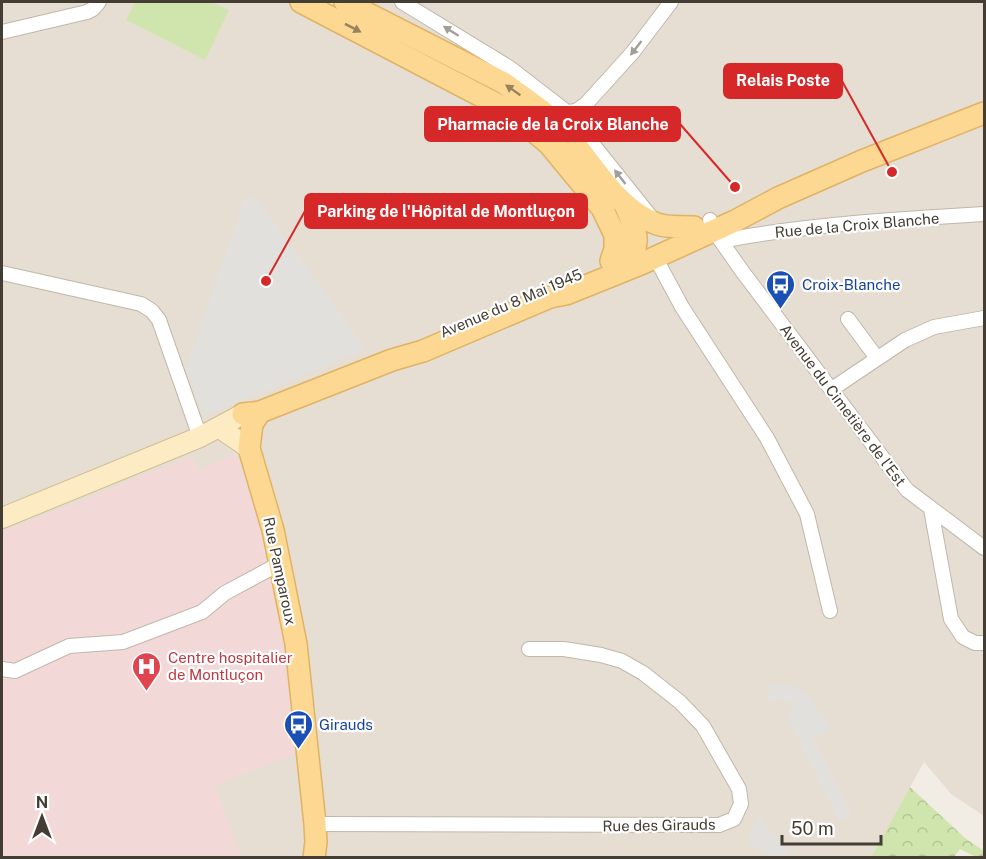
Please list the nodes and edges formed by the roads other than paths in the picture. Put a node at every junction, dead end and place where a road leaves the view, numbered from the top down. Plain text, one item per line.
1 (99, 2) edge
2 (301, 2) edge
3 (345, 2) edge
4 (402, 2) edge
5 (432, 2) edge
6 (671, 2) edge
7 (424, 14) junction
8 (2, 33) edge
9 (567, 112) junction
10 (984, 113) edge
11 (602, 208) junction
12 (984, 214) edge
13 (715, 227) junction
14 (647, 244) junction
15 (611, 261) junction
16 (2, 273) edge
17 (984, 318) edge
18 (848, 319) dead end
19 (877, 358) junction
20 (392, 360) junction
21 (832, 389) junction
22 (252, 417) junction
23 (224, 431) junction
24 (200, 437) junction
25 (249, 448) junction
26 (931, 509) junction
27 (2, 518) edge
28 (984, 548) edge
29 (279, 564) junction
30 (831, 611) dead end
31 (984, 643) edge
32 (529, 649) dead end
33 (2, 669) edge
34 (315, 841) edge

1 - 8 street
2 -> 11 main road
14 -> 3 main road
4 - 7 street
5 - 7 street
6 -> 9 street
9 -> 7 street
14 -> 9 street
10 - 13 main road, Avenue du 8 Mai 1945
11 - 14 main road
11 - 15 main road
12 - 13 street, Rue de la Croix Blanche
13 - 14 main road, Avenue du 8 Mai 1945
13 - 14 main road
13 - 21 street, Avenue du Cimetière de l'Est
14 - 15 main road, Avenue du 8 Mai 1945
14 - 20 main road, Avenue du 8 Mai 1945
14 - 30 street
15 - 20 main road, Avenue du 8 Mai 1945
16 - 24 street
17 - 19 street
18 - 19 street
19 - 21 street
20 - 22 main road, Avenue du 8 Mai 1945
21 - 26 street, Avenue du Cimetière de l'Est
22 - 23 main road, Avenue du 8 Mai 1945
22 - 24 main road, Avenue du 8 Mai 1945
22 - 25 main road, Rue Pamparoux
23 - 24 main road, Avenue du 8 Mai 1945
23 - 25 main road
24 - 27 main road, Avenue du 8 Mai 1945
25 - 29 main road, Rue Pamparoux
26 - 28 street, Avenue du Cimetière de l'Est
26 - 31 street
29 - 33 street
29 - 34 main road, Rue Pamparoux
32 - 34 street, Rue des Girauds

